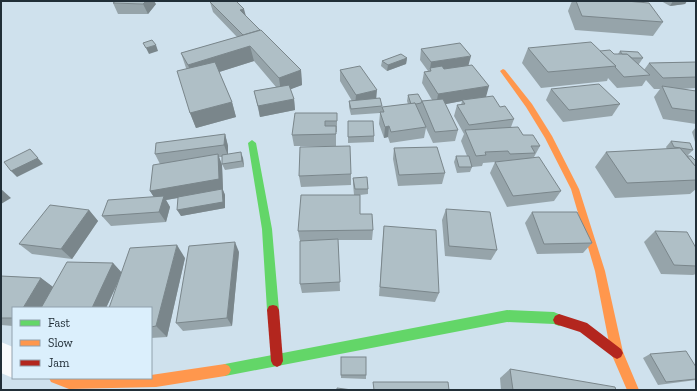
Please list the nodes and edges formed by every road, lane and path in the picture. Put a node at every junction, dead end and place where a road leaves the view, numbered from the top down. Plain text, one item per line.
1 (503, 71) dead end
2 (252, 143) dead end
3 (617, 354) junction
4 (1, 357) edge
5 (277, 361) junction
6 (12, 362) edge
7 (58, 379) edge
8 (633, 390) edge

1 - 3 street
2 - 5 street
3 - 5 street
3 - 8 street
4 - 6 street
5 - 7 street

